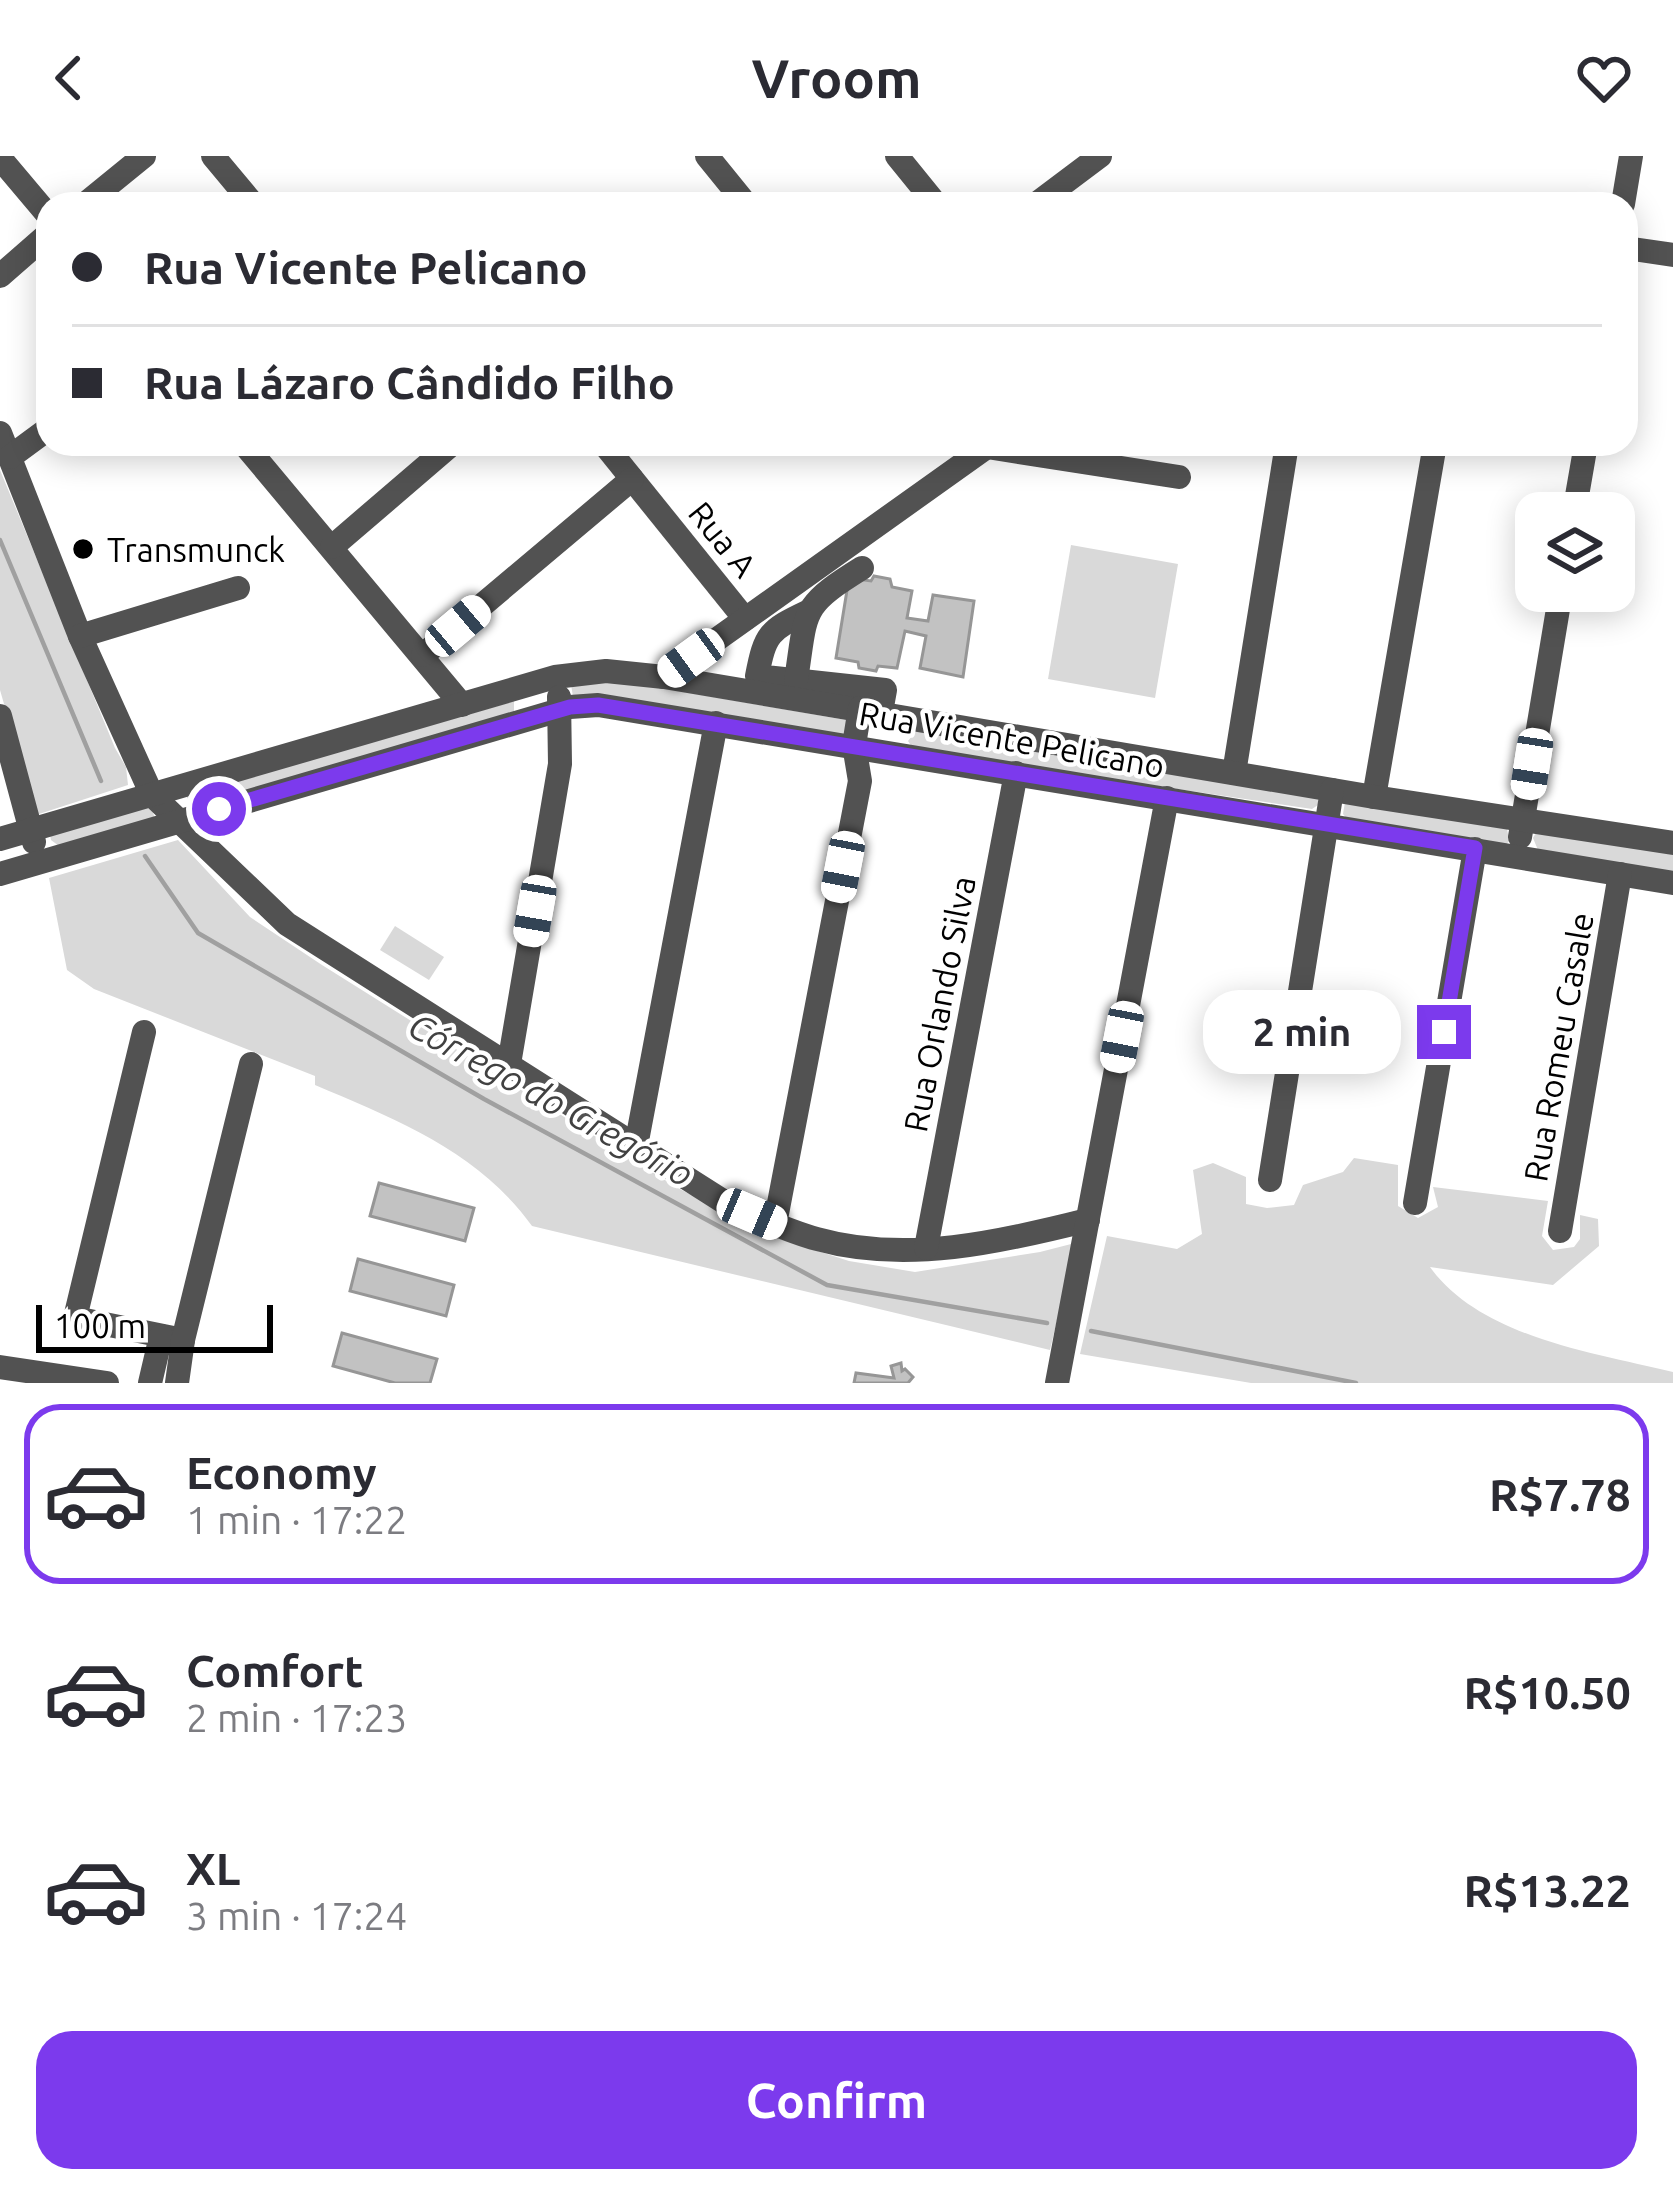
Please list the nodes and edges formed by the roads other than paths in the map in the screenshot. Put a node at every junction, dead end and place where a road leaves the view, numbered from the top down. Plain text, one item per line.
1 (144, 156) edge
2 (213, 156) edge
3 (707, 156) edge
4 (897, 156) edge
5 (1631, 156) edge
6 (0, 158) edge
7 (1094, 158) edge
8 (100, 192) edge
9 (243, 192) edge
10 (732, 192) edge
11 (926, 192) edge
12 (1051, 192) edge
13 (1625, 192) edge
14 (36, 200) edge
15 (36, 244) edge
16 (1638, 250) edge
17 (1673, 255) edge
18 (0, 275) edge
19 (0, 433) edge
20 (36, 438) edge
21 (254, 456) edge
22 (437, 456) edge
23 (614, 456) edge
24 (974, 456) edge
25 (1070, 456) edge
26 (1285, 456) edge
27 (1433, 456) edge
28 (1584, 456) edge
29 (10, 458) junction
30 (1179, 477) dead end
31 (632, 479) junction
32 (1578, 492) edge
33 (332, 547) junction
34 (862, 568) dead end
35 (238, 588) dead end
36 (807, 612) junction
37 (1557, 612) edge
38 (745, 619) junction
39 (80, 636) junction
40 (423, 655) junction
41 (555, 677) junction
42 (664, 677) junction
43 (796, 680) junction
44 (525, 686) junction
45 (462, 705) junction
46 (885, 708) junction
47 (561, 711) junction
48 (0, 716) edge
49 (534, 718) junction
50 (716, 723) junction
51 (854, 745) junction
52 (889, 751) junction
53 (560, 764) junction
54 (1016, 772) junction
55 (1234, 773) junction
56 (860, 781) junction
57 (1332, 790) junction
58 (152, 795) junction
59 (1374, 797) junction
60 (1167, 798) junction
61 (1522, 820) junction
62 (178, 821) junction
63 (1327, 825) junction
64 (31, 830) junction
65 (1672, 836) edge
66 (0, 839) edge
67 (1475, 848) junction
68 (1517, 856) junction
69 (39, 862) junction
70 (0, 874) edge
71 (1620, 874) junction
72 (1673, 883) edge
73 (144, 1032) dead end
74 (250, 1064) dead end
75 (509, 1064) junction
76 (636, 1146) junction
77 (1270, 1180) dead end
78 (1415, 1203) dead end
79 (1088, 1220) junction
80 (775, 1224) junction
81 (1560, 1231) dead end
82 (926, 1248) junction
83 (172, 1338) junction
84 (0, 1367) edge
85 (67, 1380) edge
86 (107, 1383) edge
87 (150, 1383) edge
88 (177, 1383) edge
89 (1057, 1383) edge

1 - 8 street
2 - 9 street
3 - 10 street
4 - 11 street
5 - 13 street
6 - 14 street
7 - 12 street
15 - 18 street
16 - 17 street
19 - 29 street
20 - 29 street
21 - 33 street
22 - 33 street
23 - 31 street, Rua A
24 - 38 street
25 - 30 street
26 - 55 street
27 - 59 street
28 - 32 street
29 - 39 street
31 - 38 street, Rua A
31 - 40 street
33 - 40 street
34 - 36 street
35 - 39 street
36 - 43 street
36 - 43 street
37 - 61 street
38 - 42 street
39 - 58 street
40 - 45 street
41 - 42 street, Rua Vicente Pelicano
41 - 44 street, Rua Vicente Pelicano
41 - 47 street
42 - 46 street, Rua Vicente Pelicano
43 - 46 street
44 - 45 street, Rua Vicente Pelicano
44 - 49 street
45 - 58 street, Rua Vicente Pelicano
46 - 51 street
46 - 52 street
46 - 55 street, Rua Vicente Pelicano
47 - 49 street, Rua Vicente Pelicano
47 - 50 street, Rua Vicente Pelicano
47 - 53 street
48 - 64 street
49 - 53 street
49 - 62 street, Rua Vicente Pelicano
50 - 51 street, Rua Vicente Pelicano
50 - 76 street
51 - 52 street, Rua Vicente Pelicano
51 - 56 street
52 - 54 street, Rua Vicente Pelicano
52 - 56 street
53 - 75 street
54 - 60 street, Rua Vicente Pelicano
54 - 82 street, Rua Orlando Silva
55 - 57 street, Rua Vicente Pelicano
56 - 80 street
57 - 59 street, Rua Vicente Pelicano
57 - 63 street
58 - 62 street
58 - 64 street, Rua Vicente Pelicano
59 - 61 street, Rua Vicente Pelicano
60 - 63 street, Rua Vicente Pelicano
60 - 79 street
61 - 65 street, Rua Vicente Pelicano
61 - 68 street
62 - 69 street, Rua Vicente Pelicano
62 - 75 street
63 - 67 street, Rua Vicente Pelicano
63 - 77 street
64 - 66 street, Rua Vicente Pelicano
64 - 69 street
67 - 68 street, Rua Vicente Pelicano
67 - 78 street
68 - 71 street, Rua Vicente Pelicano
69 - 70 street, Rua Vicente Pelicano
71 - 72 street, Rua Vicente Pelicano
71 - 81 street, Rua Romeu Casale
73 - 83 street
74 - 83 street
75 - 76 street
76 - 80 street
79 - 82 street
79 - 89 street
80 - 82 street
83 - 87 street
83 - 88 street
84 - 85 street
85 - 86 street

